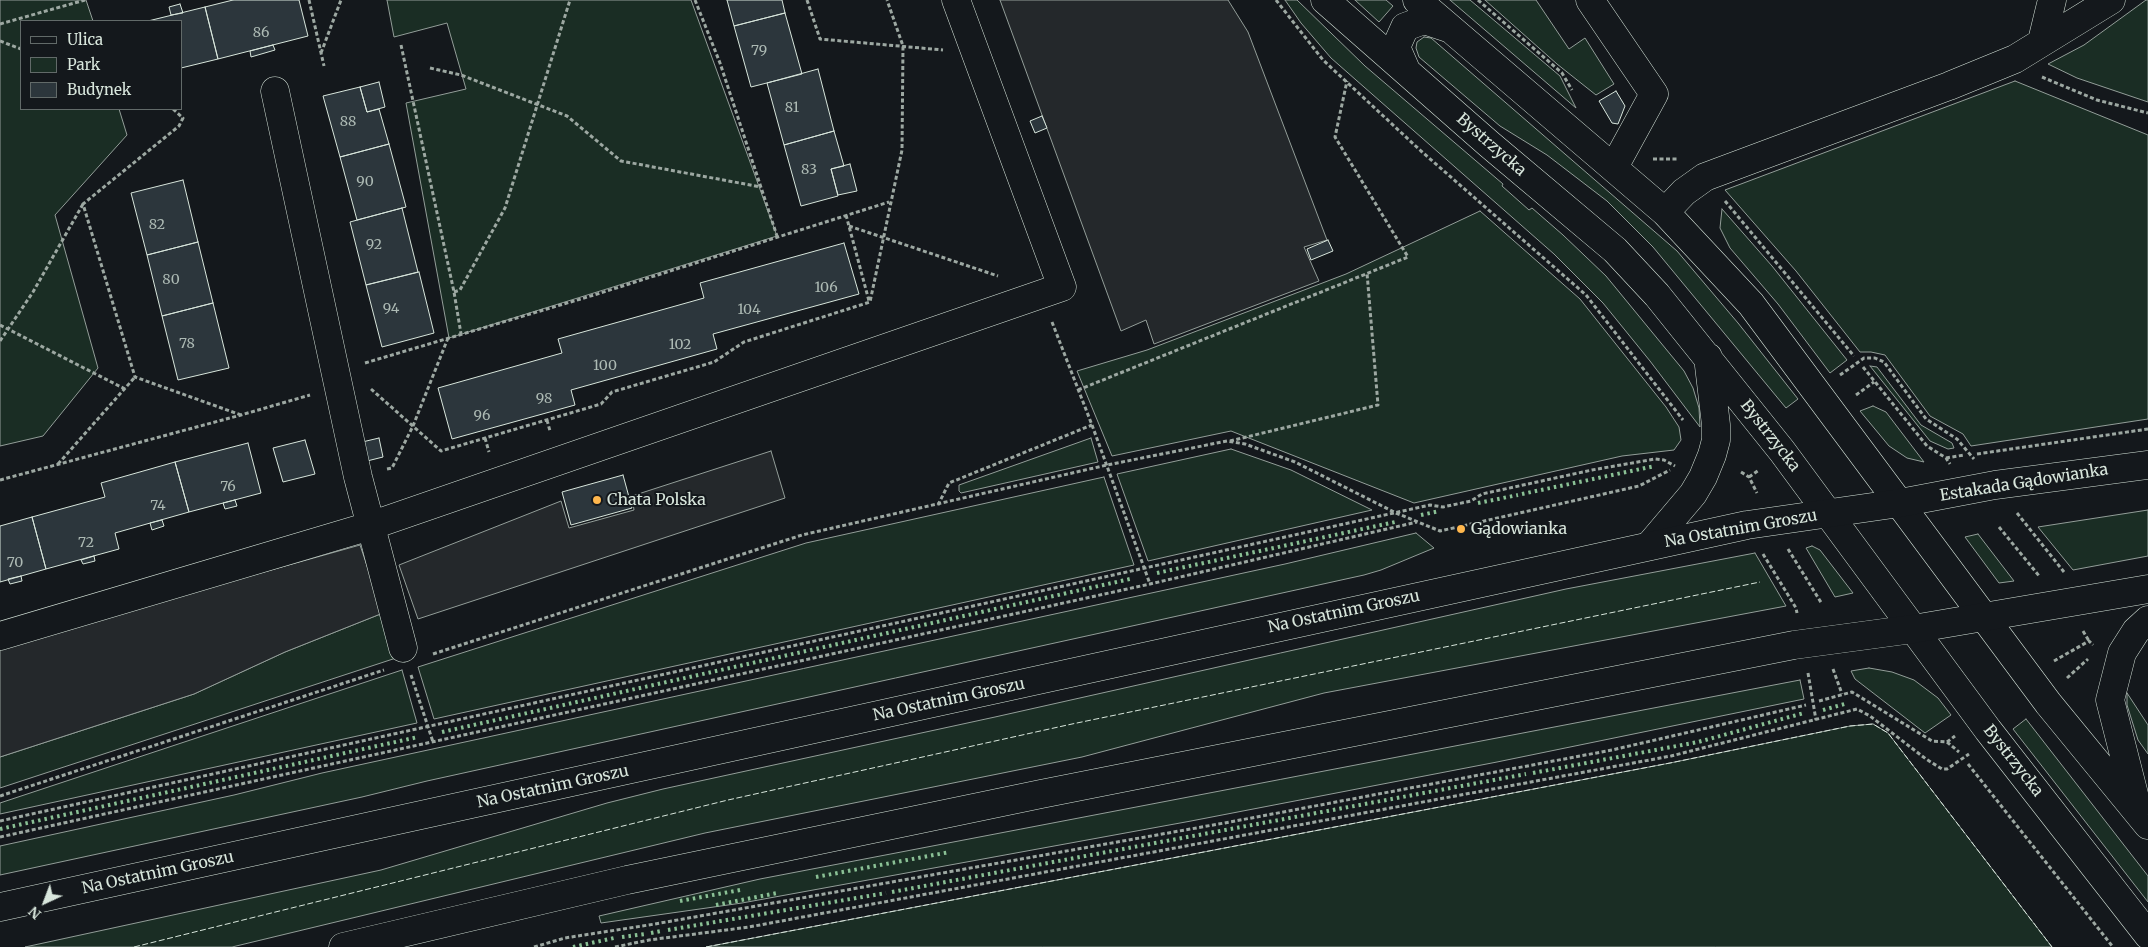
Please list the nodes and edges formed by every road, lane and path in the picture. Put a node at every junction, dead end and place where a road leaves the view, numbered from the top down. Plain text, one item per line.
1 (84, 0) edge
2 (309, 0) edge
3 (341, 0) edge
4 (570, 0) edge
5 (695, 0) edge
6 (807, 0) edge
7 (887, 0) edge
8 (956, 0) edge
9 (1276, 0) edge
10 (1325, 0) edge
11 (1417, 0) edge
12 (1590, 0) edge
13 (2052, 0) edge
14 (2111, 0) edge
15 (0, 24) edge
16 (1448, 28) junction
17 (0, 41) edge
18 (2042, 41) junction
19 (401, 45) dead end
20 (903, 46) junction
21 (20, 48) edge
22 (321, 53) junction
23 (975, 53) junction
24 (2015, 59) junction
25 (324, 66) dead end
26 (430, 68) dead end
27 (1406, 70) junction
28 (1347, 81) junction
29 (275, 91) dead end
30 (536, 105) junction
31 (174, 110) edge
32 (2148, 113) edge
33 (1614, 168) junction
34 (761, 187) junction
35 (889, 202) junction
36 (83, 204) junction
37 (1665, 212) junction
38 (846, 214) junction
39 (849, 226) junction
40 (777, 236) junction
41 (883, 239) junction
42 (1367, 273) junction
43 (454, 292) junction
44 (1041, 295) junction
45 (870, 302) junction
46 (0, 325) edge
47 (8, 330) junction
48 (461, 334) junction
49 (449, 338) junction
50 (0, 341) edge
51 (1708, 357) junction
52 (1863, 366) dead end
53 (341, 375) junction
54 (1838, 376) dead end
55 (136, 377) junction
56 (1874, 382) junction
57 (125, 389) junction
58 (1078, 390) junction
59 (1854, 396) dead end
60 (241, 415) junction
61 (1092, 425) junction
62 (413, 426) junction
63 (1688, 426) dead end
64 (2148, 429) edge
65 (1227, 441) junction
66 (1977, 454) dead end
67 (1964, 455) dead end
68 (1976, 463) dead end
69 (58, 465) junction
70 (1673, 465) dead end
71 (2148, 465) edge
72 (1107, 466) junction
73 (1761, 468) dead end
74 (1671, 470) dead end
75 (1741, 472) dead end
76 (1749, 477) junction
77 (358, 478) junction
78 (0, 480) edge
79 (1758, 493) dead end
80 (1900, 503) junction
81 (938, 505) junction
82 (1396, 513) junction
83 (1828, 514) junction
84 (1417, 522) junction
85 (2026, 524) dead end
86 (370, 526) junction
87 (1999, 527) dead end
88 (1785, 544) dead end
89 (1649, 546) junction
90 (1760, 548) dead end
91 (1143, 568) junction
92 (2067, 575) dead end
93 (2042, 580) dead end
94 (1150, 584) junction
95 (2148, 590) edge
96 (1822, 604) dead end
97 (1796, 608) dead end
98 (1985, 617) junction
99 (2148, 620) edge
100 (2080, 627) dead end
101 (1913, 628) junction
102 (0, 636) edge
103 (2089, 641) junction
104 (2098, 650) dead end
105 (405, 655) junction
106 (2054, 661) dead end
107 (1834, 669) dead end
108 (1808, 673) dead end
109 (1842, 694) junction
110 (1819, 701) dead end
111 (1806, 704) dead end
112 (1816, 720) junction
113 (427, 726) junction
114 (1960, 733) dead end
115 (433, 742) junction
116 (1947, 742) junction
117 (1959, 752) dead end
118 (1964, 758) dead end
119 (1968, 764) dead end
120 (0, 796) edge
121 (2144, 820) edge
122 (0, 821) edge
123 (0, 837) edge
124 (0, 907) edge
125 (2148, 934) edge
126 (343, 947) edge
127 (534, 947) edge
128 (615, 947) edge
129 (2113, 947) edge

1 - 15 path
2 - 22 path
3 - 22 path
4 - 30 path
5 - 34 path
6 - 20 path
7 - 20 path
8 - 23 street
9 - 28 path
10 - 27 street, Bystrzycka
11 - 16 street
12 - 33 street
13 - 18 street
14 - 18 street
16 - 27 street
16 - 33 street
17 - 21 path
18 - 24 street
19 - 43 path
20 - 23 path
20 - 35 path
22 - 25 path
23 - 44 street
24 - 32 path
24 - 37 street
26 - 30 path
27 - 51 street, Bystrzycka
28 - 42 path
28 - 63 path
29 - 53 street
30 - 34 path
30 - 43 path
31 - 36 path
33 - 37 street
34 - 40 path
35 - 38 path
35 - 41 path
36 - 47 path
36 - 55 path
37 - 80 street
38 - 39 path
38 - 40 path
39 - 41 path
39 - 45 path
40 - 48 path
41 - 44 path
41 - 45 path
42 - 58 path
42 - 65 path
43 - 48 path
44 - 58 path
44 - 86 street
45 - 62 path
46 - 47 path
47 - 50 path
47 - 57 path
48 - 49 path
49 - 53 path
49 - 62 path
51 - 83 street, Bystrzycka
51 - 89 street
52 - 56 path
53 - 60 path
53 - 62 path
53 - 77 street
54 - 68 path
55 - 57 path
55 - 60 path
56 - 59 path
56 - 67 path
57 - 69 path
58 - 61 path
60 - 69 path
61 - 72 path
61 - 81 path
62 - 77 path
64 - 66 path
65 - 72 path
65 - 82 path
69 - 78 path
70 - 82 path
71 - 80 street, Estakada Gądowianka
72 - 81 path
72 - 91 path
73 - 76 path
74 - 84 path
75 - 76 path
76 - 79 path
77 - 86 street
80 - 83 street, Na Ostatnim Groszu
80 - 98 street
81 - 105 path
82 - 84 path
82 - 91 path
83 - 89 street, Na Ostatnim Groszu
83 - 101 street, Bystrzycka
84 - 94 path
85 - 92 path
86 - 102 street
86 - 105 street
87 - 93 path
88 - 96 path
89 - 124 street, Na Ostatnim Groszu
90 - 97 path
91 - 94 path
91 - 113 path
94 - 115 path
95 - 98 street
98 - 101 street
98 - 121 street
99 - 121 street
100 - 103 path
101 - 125 street, Bystrzycka
101 - 126 street
103 - 104 path
103 - 106 path
105 - 113 path
105 - 120 path
107 - 109 path
108 - 112 path
109 - 110 path
109 - 116 path
111 - 127 path
112 - 118 path
112 - 128 path
113 - 115 path
113 - 122 path
114 - 116 path
115 - 123 path
116 - 117 path
119 - 129 path

